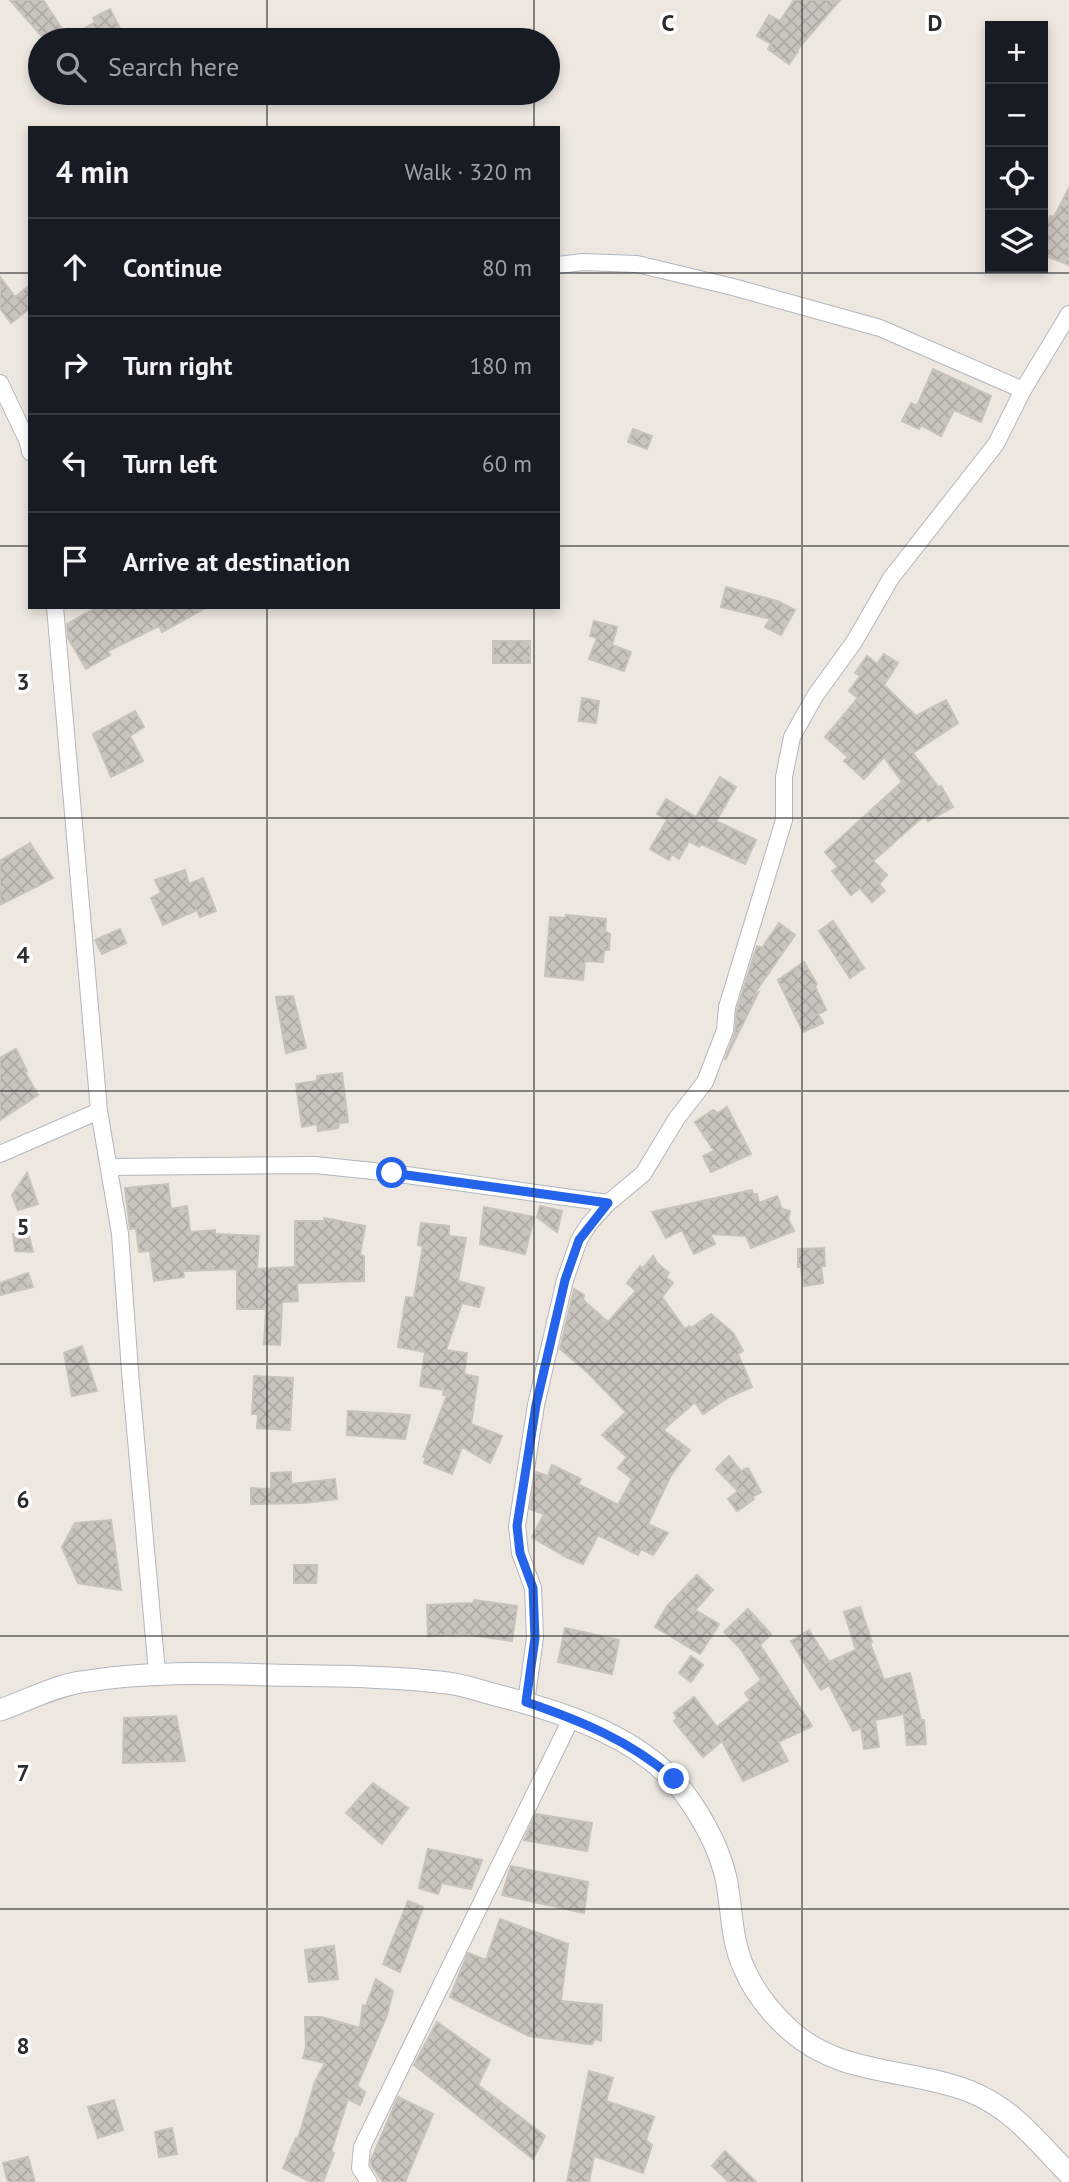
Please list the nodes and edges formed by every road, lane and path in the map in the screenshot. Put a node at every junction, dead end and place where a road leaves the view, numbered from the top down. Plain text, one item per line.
1 (560, 265) edge
2 (1069, 314) edge
3 (0, 383) edge
4 (1023, 390) junction
5 (28, 442) edge
6 (55, 609) edge
7 (99, 1111) junction
8 (0, 1154) edge
9 (109, 1167) junction
10 (608, 1203) junction
11 (157, 1672) junction
12 (526, 1702) junction
13 (0, 1710) edge
14 (572, 1717) junction
15 (1069, 2174) edge
16 (366, 2182) edge

1 - 4 street
2 - 4 street
3 - 5 street
4 - 10 street
6 - 7 street
7 - 8 street
7 - 9 street
9 - 10 street
9 - 11 street
10 - 12 street
11 - 12 main road
11 - 13 main road
12 - 14 main road
14 - 15 main road
14 - 16 street

